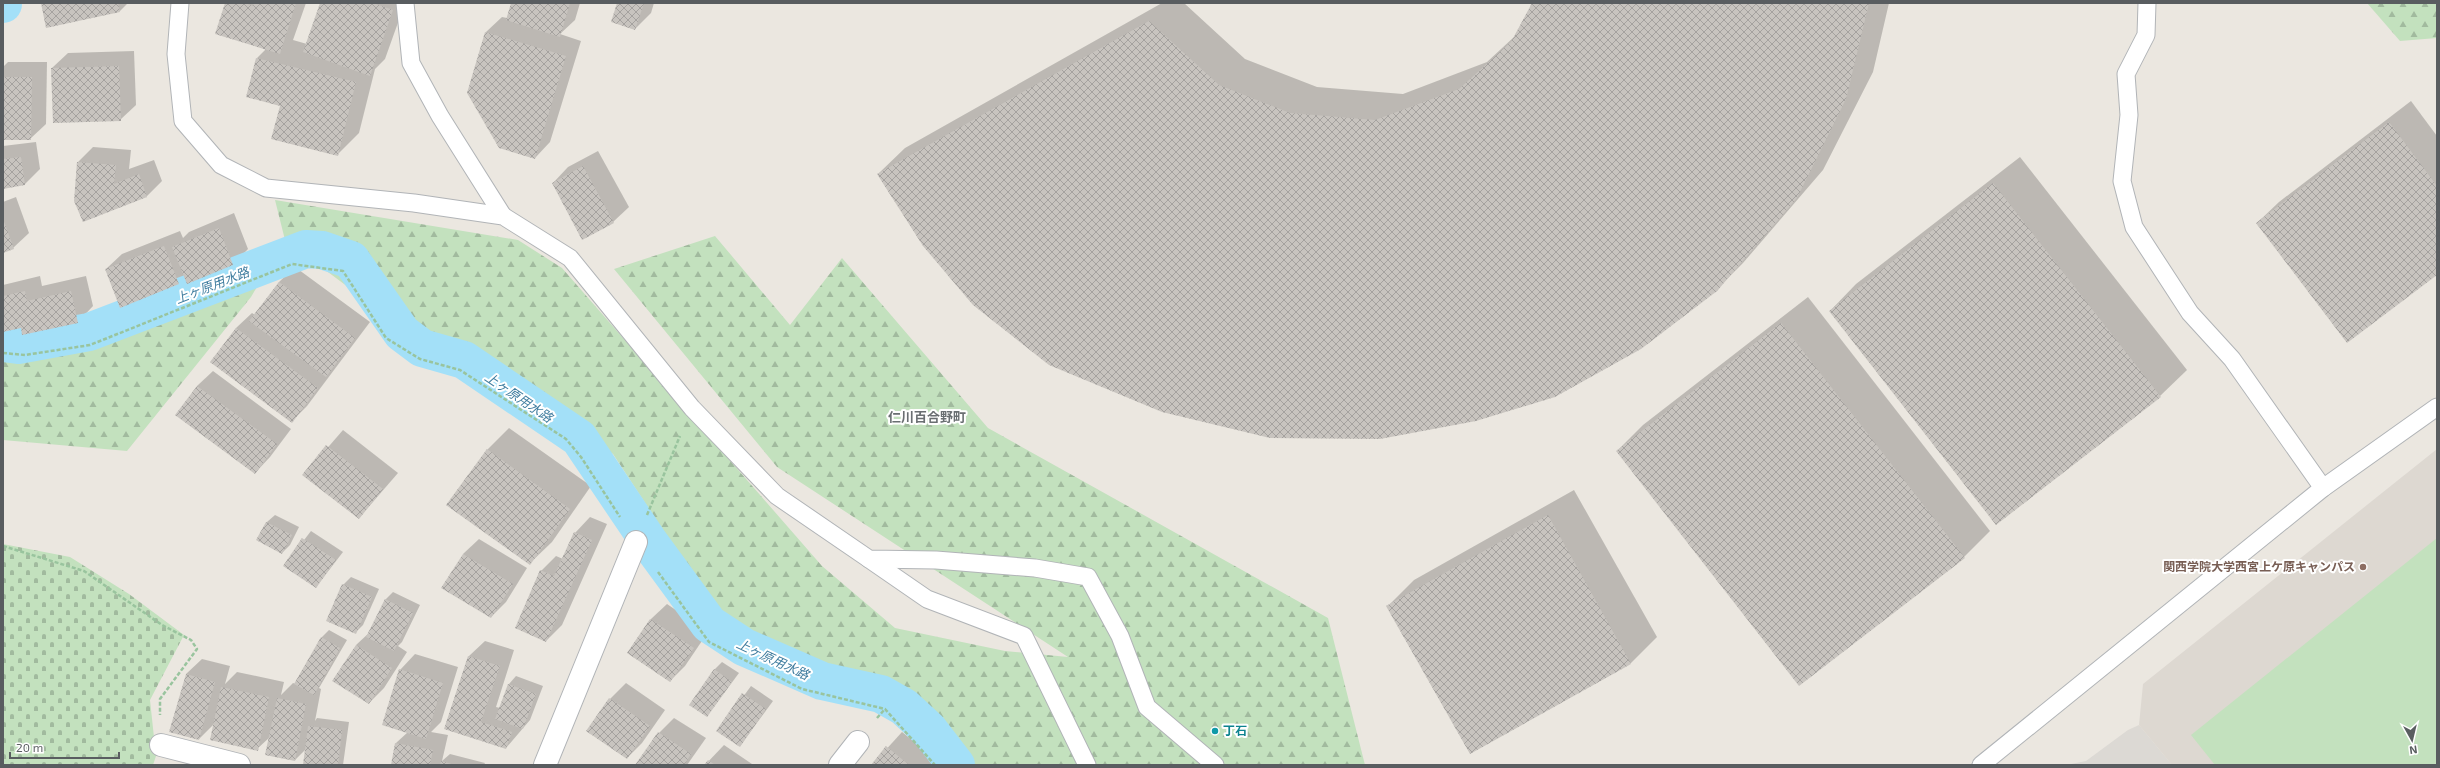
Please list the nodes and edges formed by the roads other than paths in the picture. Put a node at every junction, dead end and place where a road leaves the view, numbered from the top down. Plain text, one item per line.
1 (180, 3) edge
2 (405, 3) edge
3 (2147, 3) edge
4 (503, 216) junction
5 (2437, 407) edge
6 (2323, 488) junction
7 (636, 542) road end
8 (869, 559) junction
9 (858, 742) dead end
10 (161, 745) road end
11 (239, 765) edge
12 (545, 765) edge
13 (840, 765) edge
14 (1087, 765) edge
15 (1215, 765) edge
16 (1981, 765) edge

1 - 4 lane
2 - 4 lane
3 - 6 lane
4 - 8 lane
5 - 6 lane
6 - 16 lane
7 - 12 street
8 - 14 lane
8 - 15 lane
9 - 13 street
10 - 11 street

